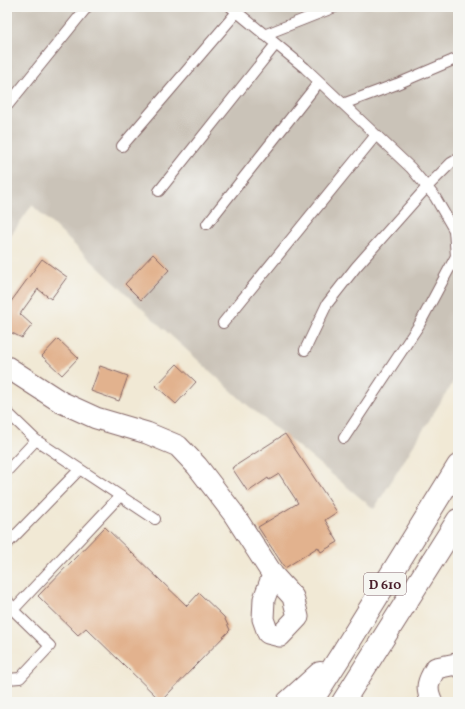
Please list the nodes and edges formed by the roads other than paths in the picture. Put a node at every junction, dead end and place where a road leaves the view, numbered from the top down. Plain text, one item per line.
1 (86, 7) edge
2 (336, 7) edge
3 (234, 9) edge
4 (264, 35) junction
5 (276, 44) junction
6 (458, 58) edge
7 (319, 82) junction
8 (343, 104) junction
9 (7, 106) edge
10 (376, 135) junction
11 (122, 146) dead end
12 (458, 159) edge
13 (427, 187) junction
14 (158, 191) dead end
15 (207, 224) dead end
16 (224, 323) dead end
17 (305, 350) dead end
18 (7, 367) edge
19 (7, 412) edge
20 (344, 438) dead end
21 (36, 440) junction
22 (458, 466) edge
23 (80, 469) junction
24 (7, 471) edge
25 (120, 496) junction
26 (155, 519) dead end
27 (458, 520) edge
28 (7, 544) edge
29 (273, 575) dead end
30 (7, 599) edge
31 (13, 610) junction
32 (399, 613) junction
33 (343, 652) junction
34 (458, 666) edge
35 (7, 679) edge
36 (288, 702) edge
37 (310, 702) edge
38 (343, 702) edge
39 (357, 702) edge
40 (432, 702) edge

1 - 9 lane
2 - 4 lane
3 - 4 lane
3 - 11 lane
4 - 5 lane
5 - 7 lane
5 - 14 lane
6 - 8 lane
7 - 8 lane
7 - 15 lane
8 - 10 lane
10 - 13 lane
10 - 16 lane
12 - 13 lane
13 - 17 lane
13 - 20 lane
18 - 29 street
19 - 21 lane
21 - 23 lane
21 - 24 lane
22 - 33 highway, D 610
23 - 25 lane
23 - 28 lane
25 - 26 lane
25 - 31 lane
27 - 32 highway, D 610
30 - 31 lane
31 - 35 lane
32 - 38 highway, D 610
32 - 39 highway
33 - 36 highway
33 - 37 highway, D 610
34 - 40 street

